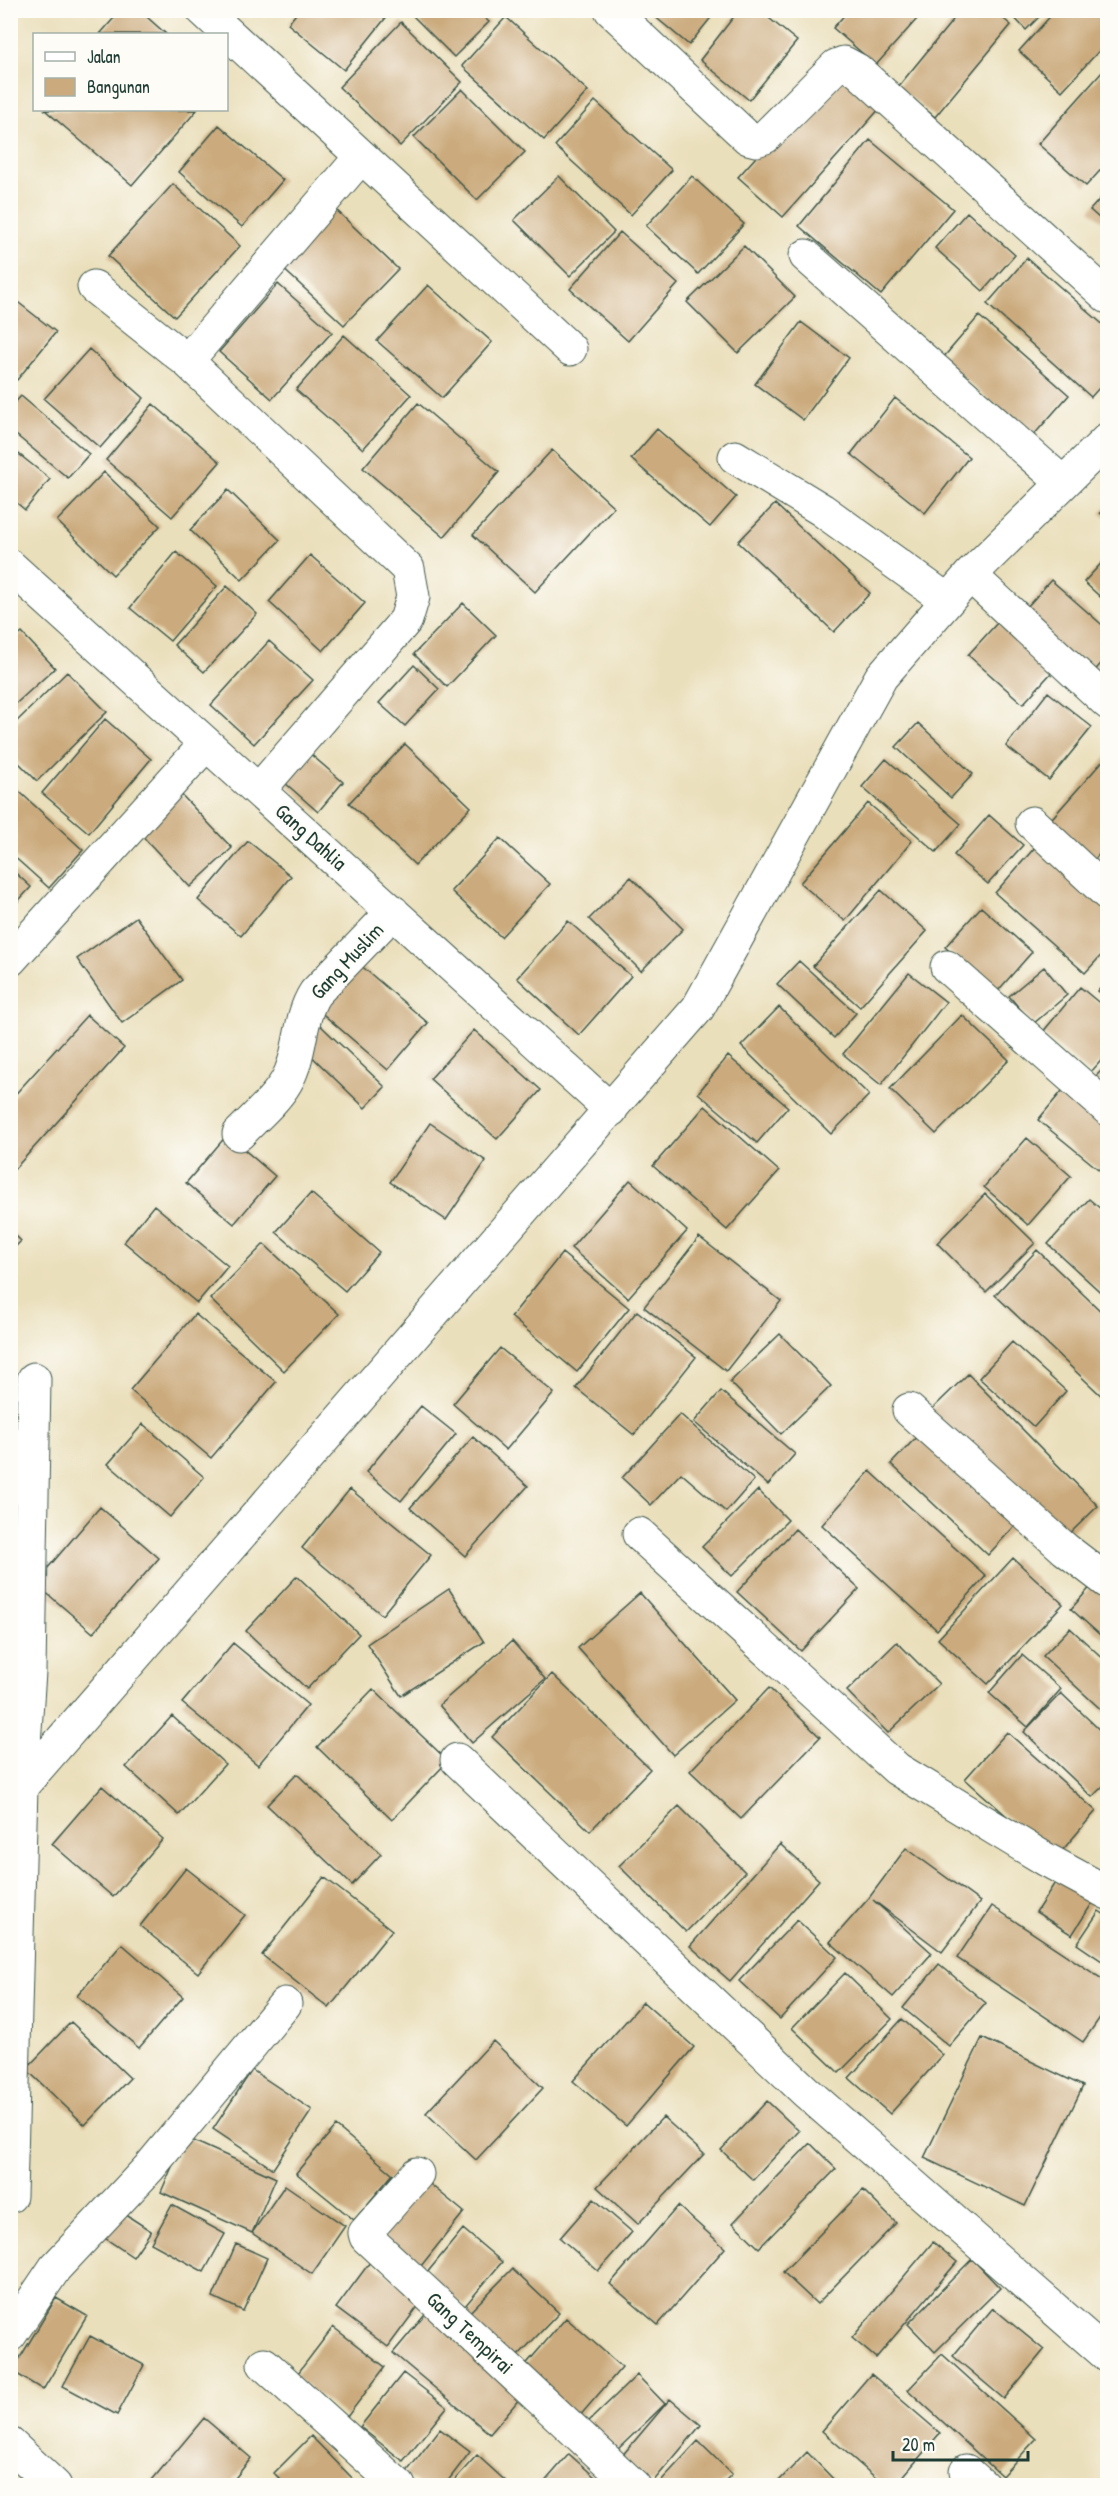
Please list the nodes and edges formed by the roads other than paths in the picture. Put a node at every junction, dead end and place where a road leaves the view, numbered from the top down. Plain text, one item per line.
1 (203, 10) edge
2 (610, 10) edge
3 (227, 33) edge
4 (228, 34) edge
5 (360, 158) junction
6 (806, 256) dead end
7 (94, 287) dead end
8 (1107, 297) edge
9 (570, 349) dead end
10 (187, 361) junction
11 (1107, 439) edge
12 (735, 457) dead end
13 (1063, 483) junction
14 (10, 566) edge
15 (970, 575) junction
16 (947, 600) junction
17 (1107, 703) edge
18 (206, 744) junction
19 (259, 790) junction
20 (1032, 823) dead end
21 (1107, 894) edge
22 (393, 912) junction
23 (10, 960) edge
24 (947, 967) dead end
25 (1107, 1109) edge
26 (611, 1110) junction
27 (239, 1134) dead end
28 (34, 1379) dead end
29 (909, 1410) dead end
30 (639, 1534) dead end
31 (1107, 1582) edge
32 (457, 1760) dead end
33 (21, 1787) junction
34 (1107, 1893) edge
35 (285, 2004) dead end
36 (417, 2174) dead end
37 (10, 2196) edge
38 (10, 2335) edge
39 (1107, 2356) edge
40 (264, 2364) dead end
41 (10, 2444) edge
42 (55, 2486) edge
43 (399, 2486) edge
44 (634, 2486) edge

1 - 3 street
2 - 8 street
4 - 5 street
5 - 9 street
5 - 10 street
6 - 13 street
7 - 10 street
10 - 19 street
11 - 13 street
12 - 16 street
13 - 15 street
14 - 18 street, Gang Dahlia
15 - 16 street
15 - 17 street
16 - 26 street
18 - 19 street, Gang Dahlia
18 - 23 street
19 - 22 street, Gang Dahlia
20 - 21 street
22 - 26 street, Gang Dahlia
22 - 27 street, Gang Muslim
24 - 25 street
26 - 33 street
28 - 33 street
29 - 31 street
30 - 34 street
32 - 39 street
33 - 37 street
35 - 38 street
36 - 44 street, Gang Tempirai
40 - 43 street
41 - 42 street

